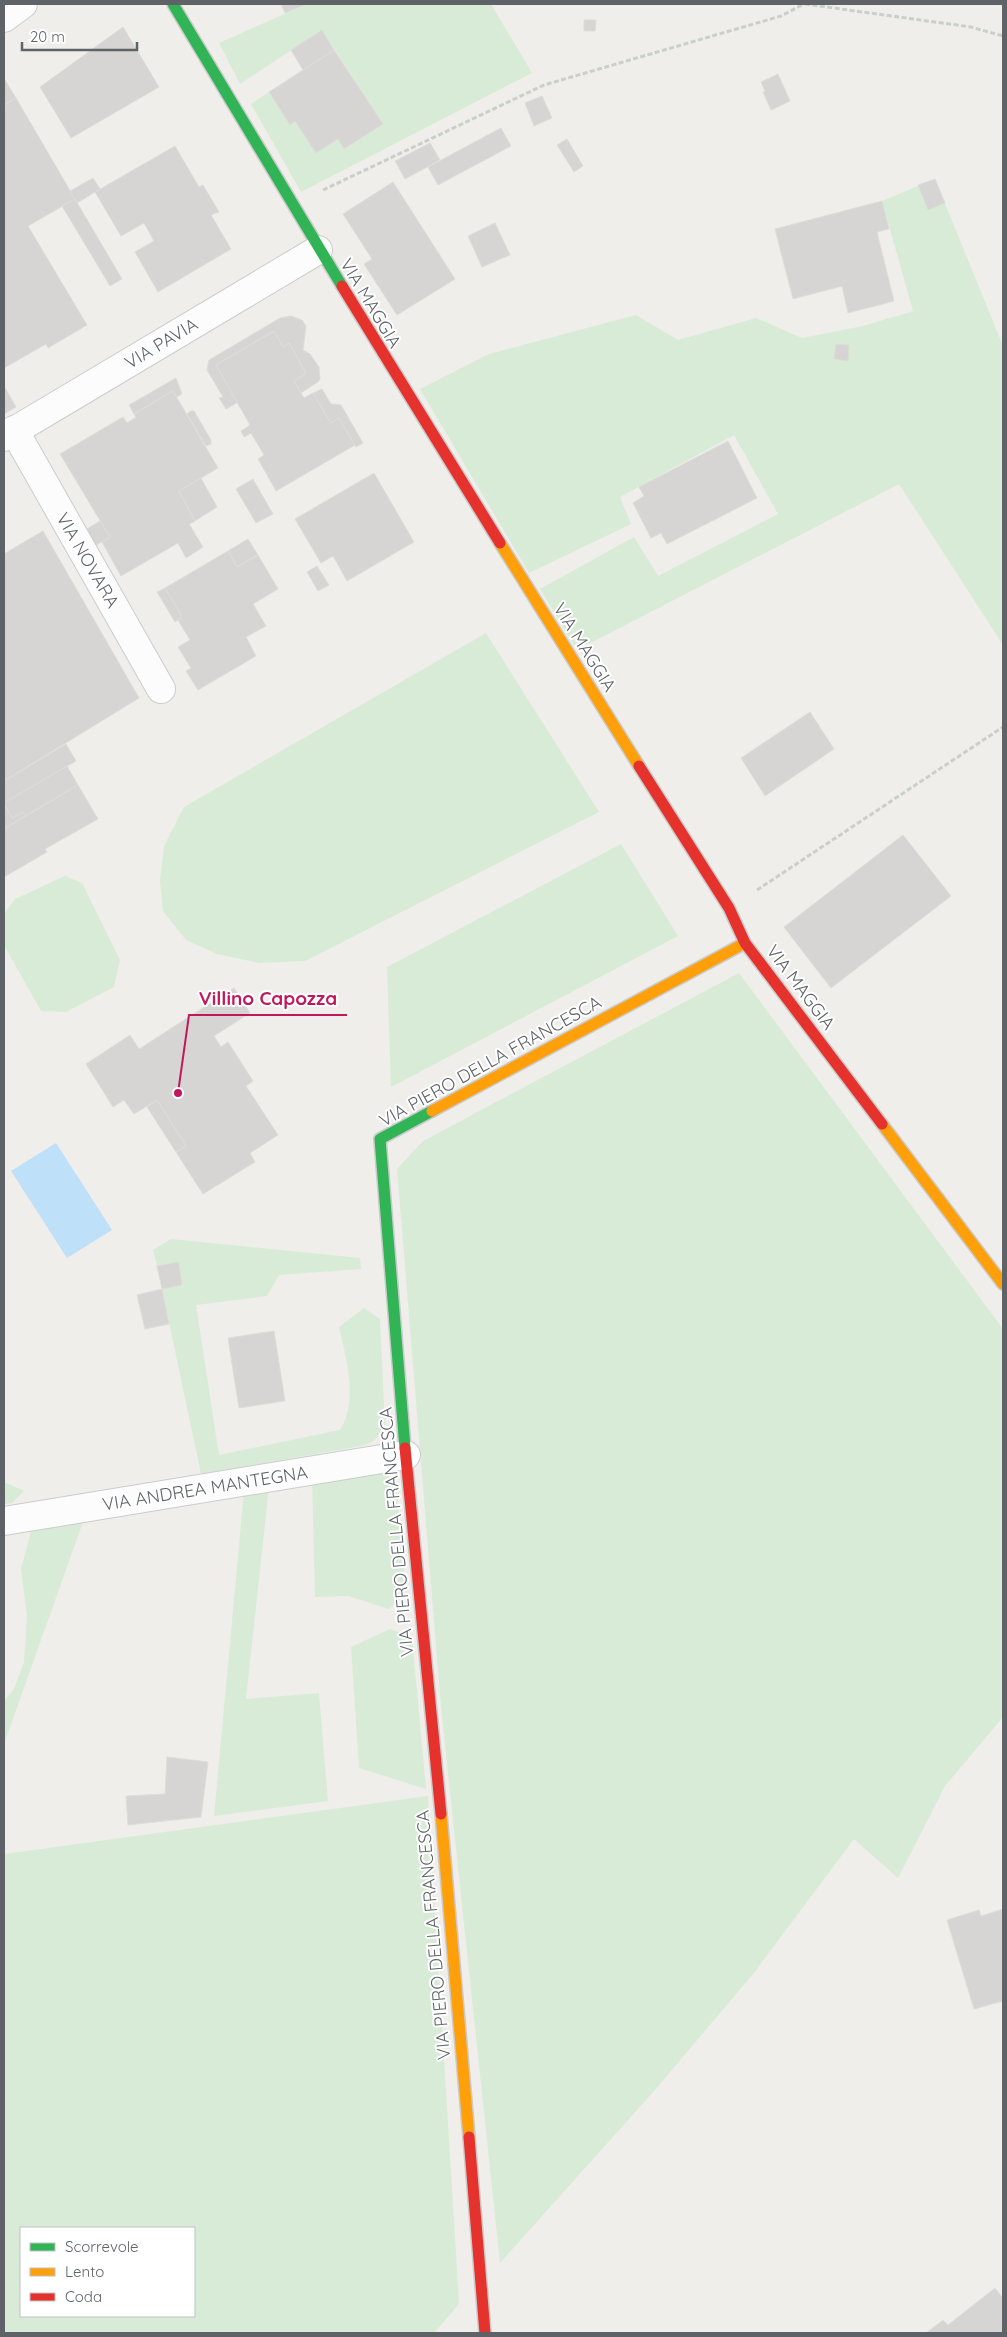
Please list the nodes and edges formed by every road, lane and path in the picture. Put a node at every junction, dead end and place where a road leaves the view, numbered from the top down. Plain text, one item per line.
1 (22, 4) edge
2 (173, 4) edge
3 (805, 4) edge
4 (4, 18) edge
5 (1003, 36) edge
6 (291, 205) junction
7 (318, 250) junction
8 (9, 434) edge
9 (161, 689) dead end
10 (1003, 727) edge
11 (729, 908) junction
12 (745, 943) junction
13 (1003, 1284) edge
14 (406, 1455) junction
15 (4, 1521) edge
16 (485, 2333) edge

1 - 4 street
2 - 6 street, VIA MAGGIA
3 - 5 path
3 - 6 path
6 - 7 street, VIA MAGGIA
7 - 8 street, VIA PAVIA
7 - 11 street, VIA MAGGIA
8 - 9 street, VIA NOVARA
10 - 11 path
11 - 12 street, VIA MAGGIA
12 - 13 street, VIA MAGGIA
12 - 14 street, VIA PIERO DELLA FRANCESCA
14 - 15 street, VIA ANDREA MANTEGNA
14 - 16 street, VIA PIERO DELLA FRANCESCA

